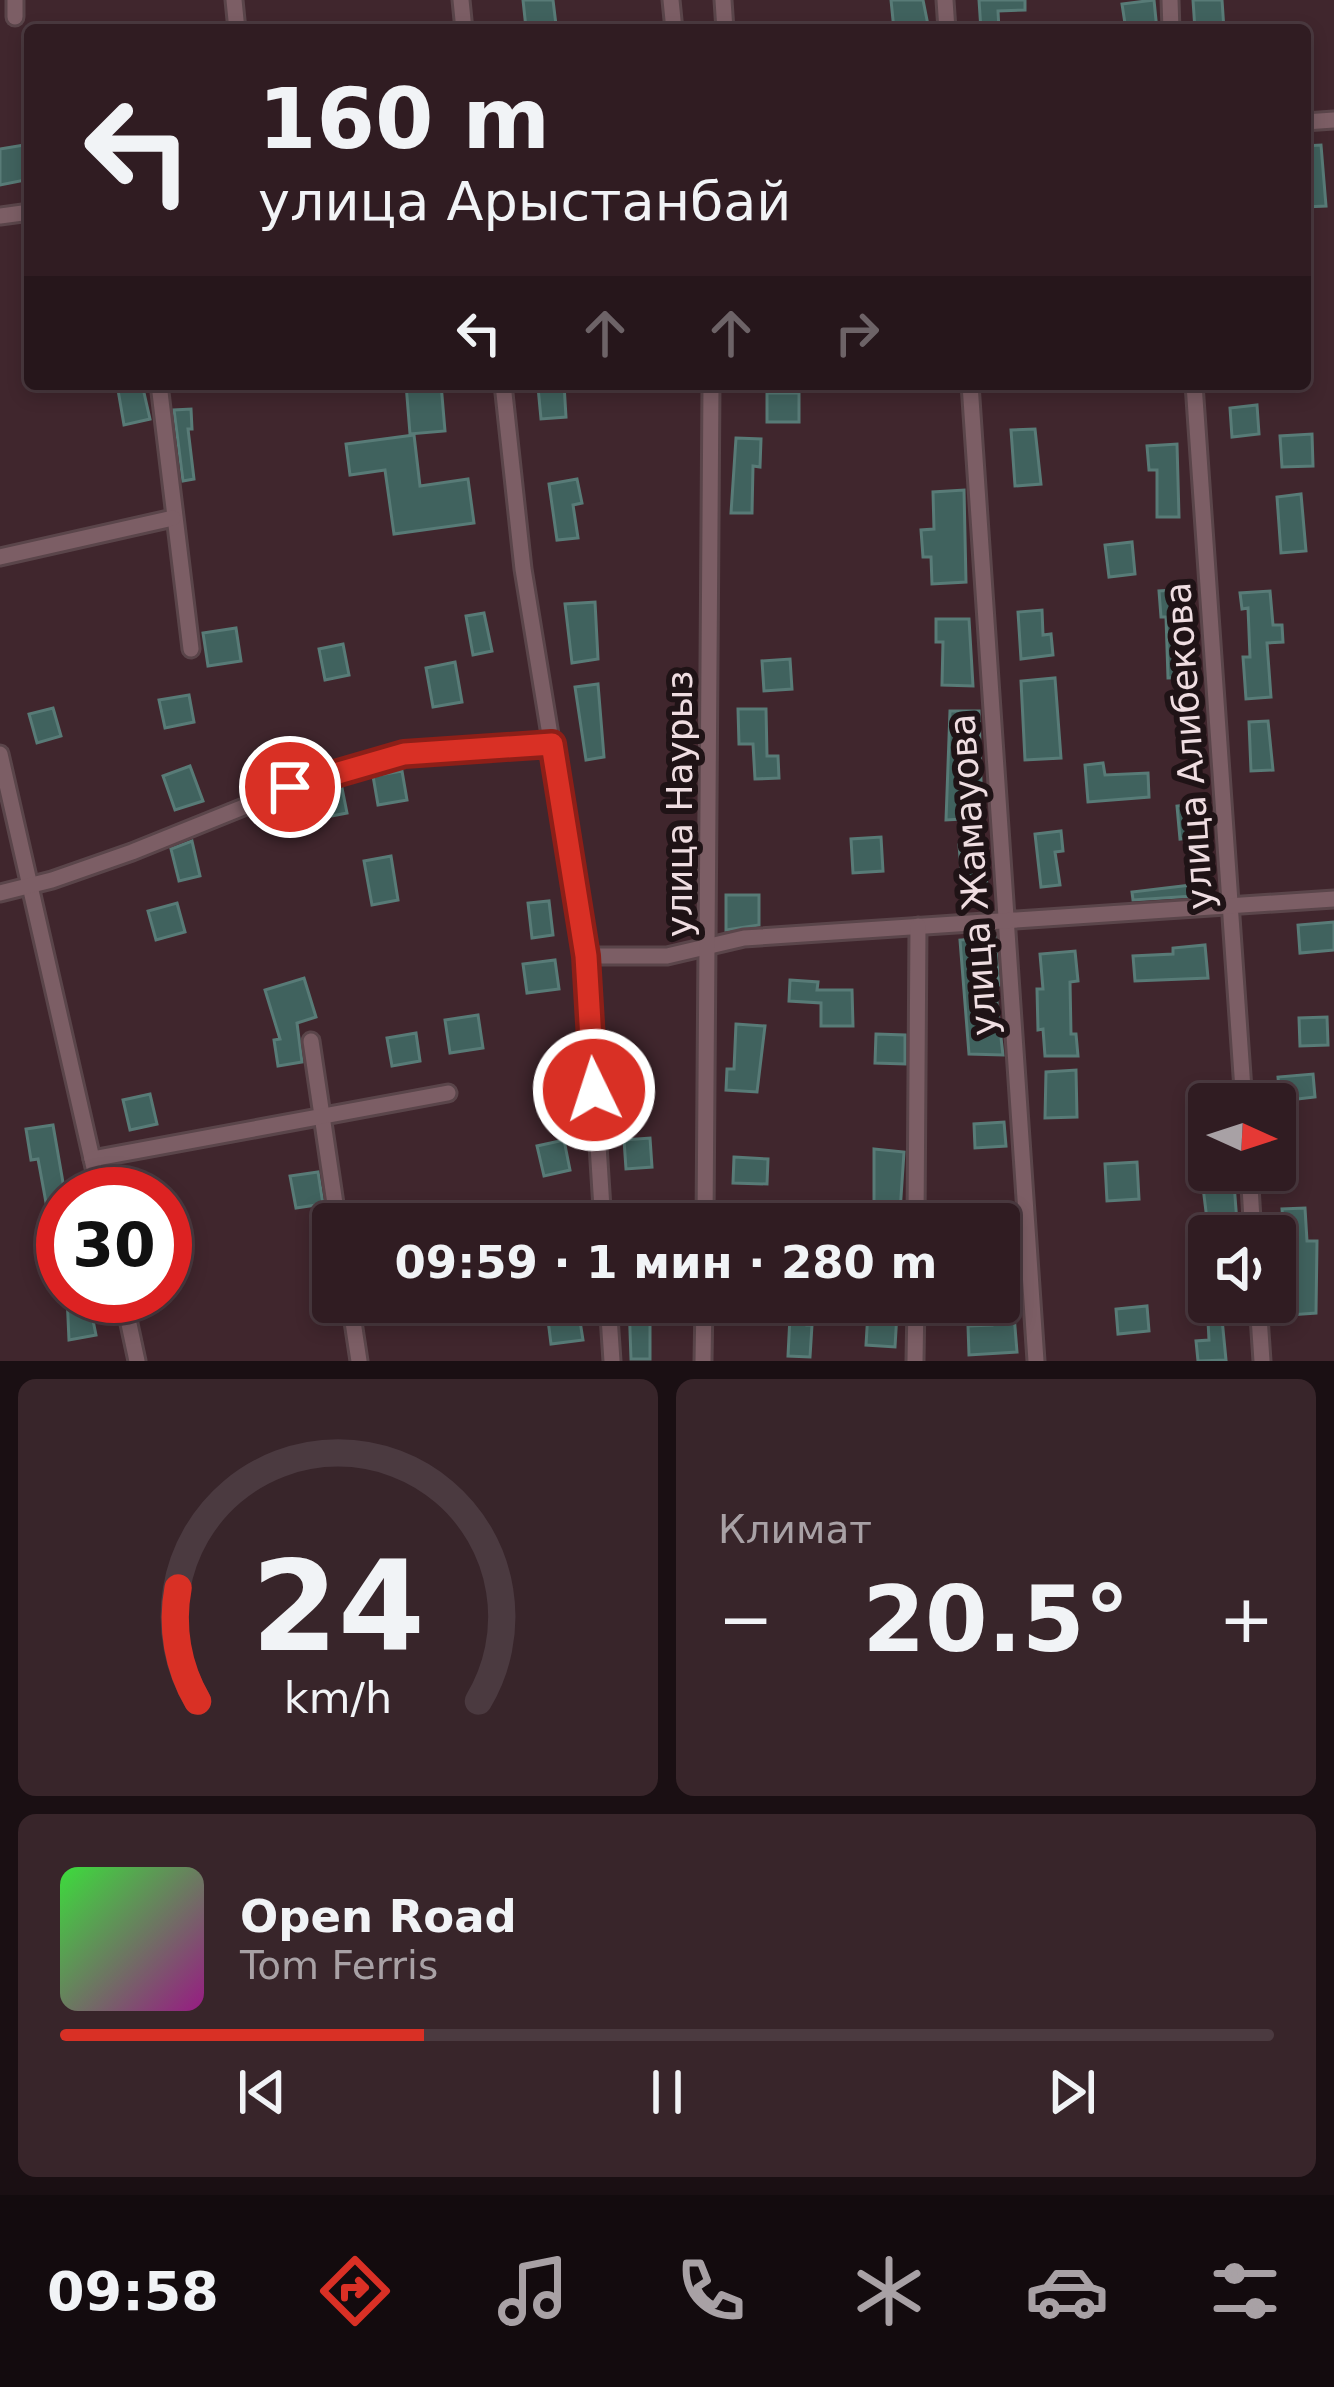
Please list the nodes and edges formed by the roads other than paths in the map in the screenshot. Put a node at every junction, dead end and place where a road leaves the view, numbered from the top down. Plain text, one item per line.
1 (160, 390) edge
2 (504, 390) edge
3 (711, 390) edge
4 (970, 390) edge
5 (1194, 390) edge
6 (173, 518) junction
7 (0, 557) edge
8 (191, 649) dead end
9 (552, 744) junction
10 (0, 754) edge
11 (31, 884) junction
12 (0, 893) edge
13 (1334, 899) edge
14 (1230, 906) junction
15 (1006, 919) junction
16 (918, 926) junction
17 (708, 945) junction
18 (586, 956) junction
19 (311, 1041) dead end
20 (1243, 1083) edge
21 (448, 1093) dead end
22 (322, 1118) junction
23 (92, 1159) junction
24 (94, 1167) edge
25 (335, 1203) edge
26 (602, 1203) edge
27 (705, 1203) edge
28 (916, 1203) edge
29 (129, 1323) edge
30 (353, 1323) edge
31 (609, 1323) edge
32 (704, 1323) edge
33 (916, 1323) edge
34 (1259, 1323) edge
35 (137, 1361) edge
36 (359, 1361) edge
37 (612, 1361) edge
38 (703, 1361) edge
39 (915, 1361) edge
40 (1036, 1361) edge
41 (1262, 1361) edge

1 - 6 street
2 - 9 street
3 - 17 street, улица Наурыз
4 - 15 street, улица Жамауова
5 - 14 street, улица Алибекова
6 - 7 street
6 - 8 street
9 - 11 street
9 - 18 street
10 - 11 street
11 - 12 street
11 - 23 street
13 - 14 street
14 - 15 street
14 - 20 street, улица Алибекова
15 - 16 street
15 - 40 street, улица Жамауова
16 - 17 street
16 - 28 street
17 - 18 street
17 - 27 street, улица Наурыз
18 - 26 street
19 - 22 street
21 - 22 street
22 - 23 street
22 - 25 street
23 - 24 street
29 - 35 street
30 - 36 street
31 - 37 street
32 - 38 street
33 - 39 street
34 - 41 street

